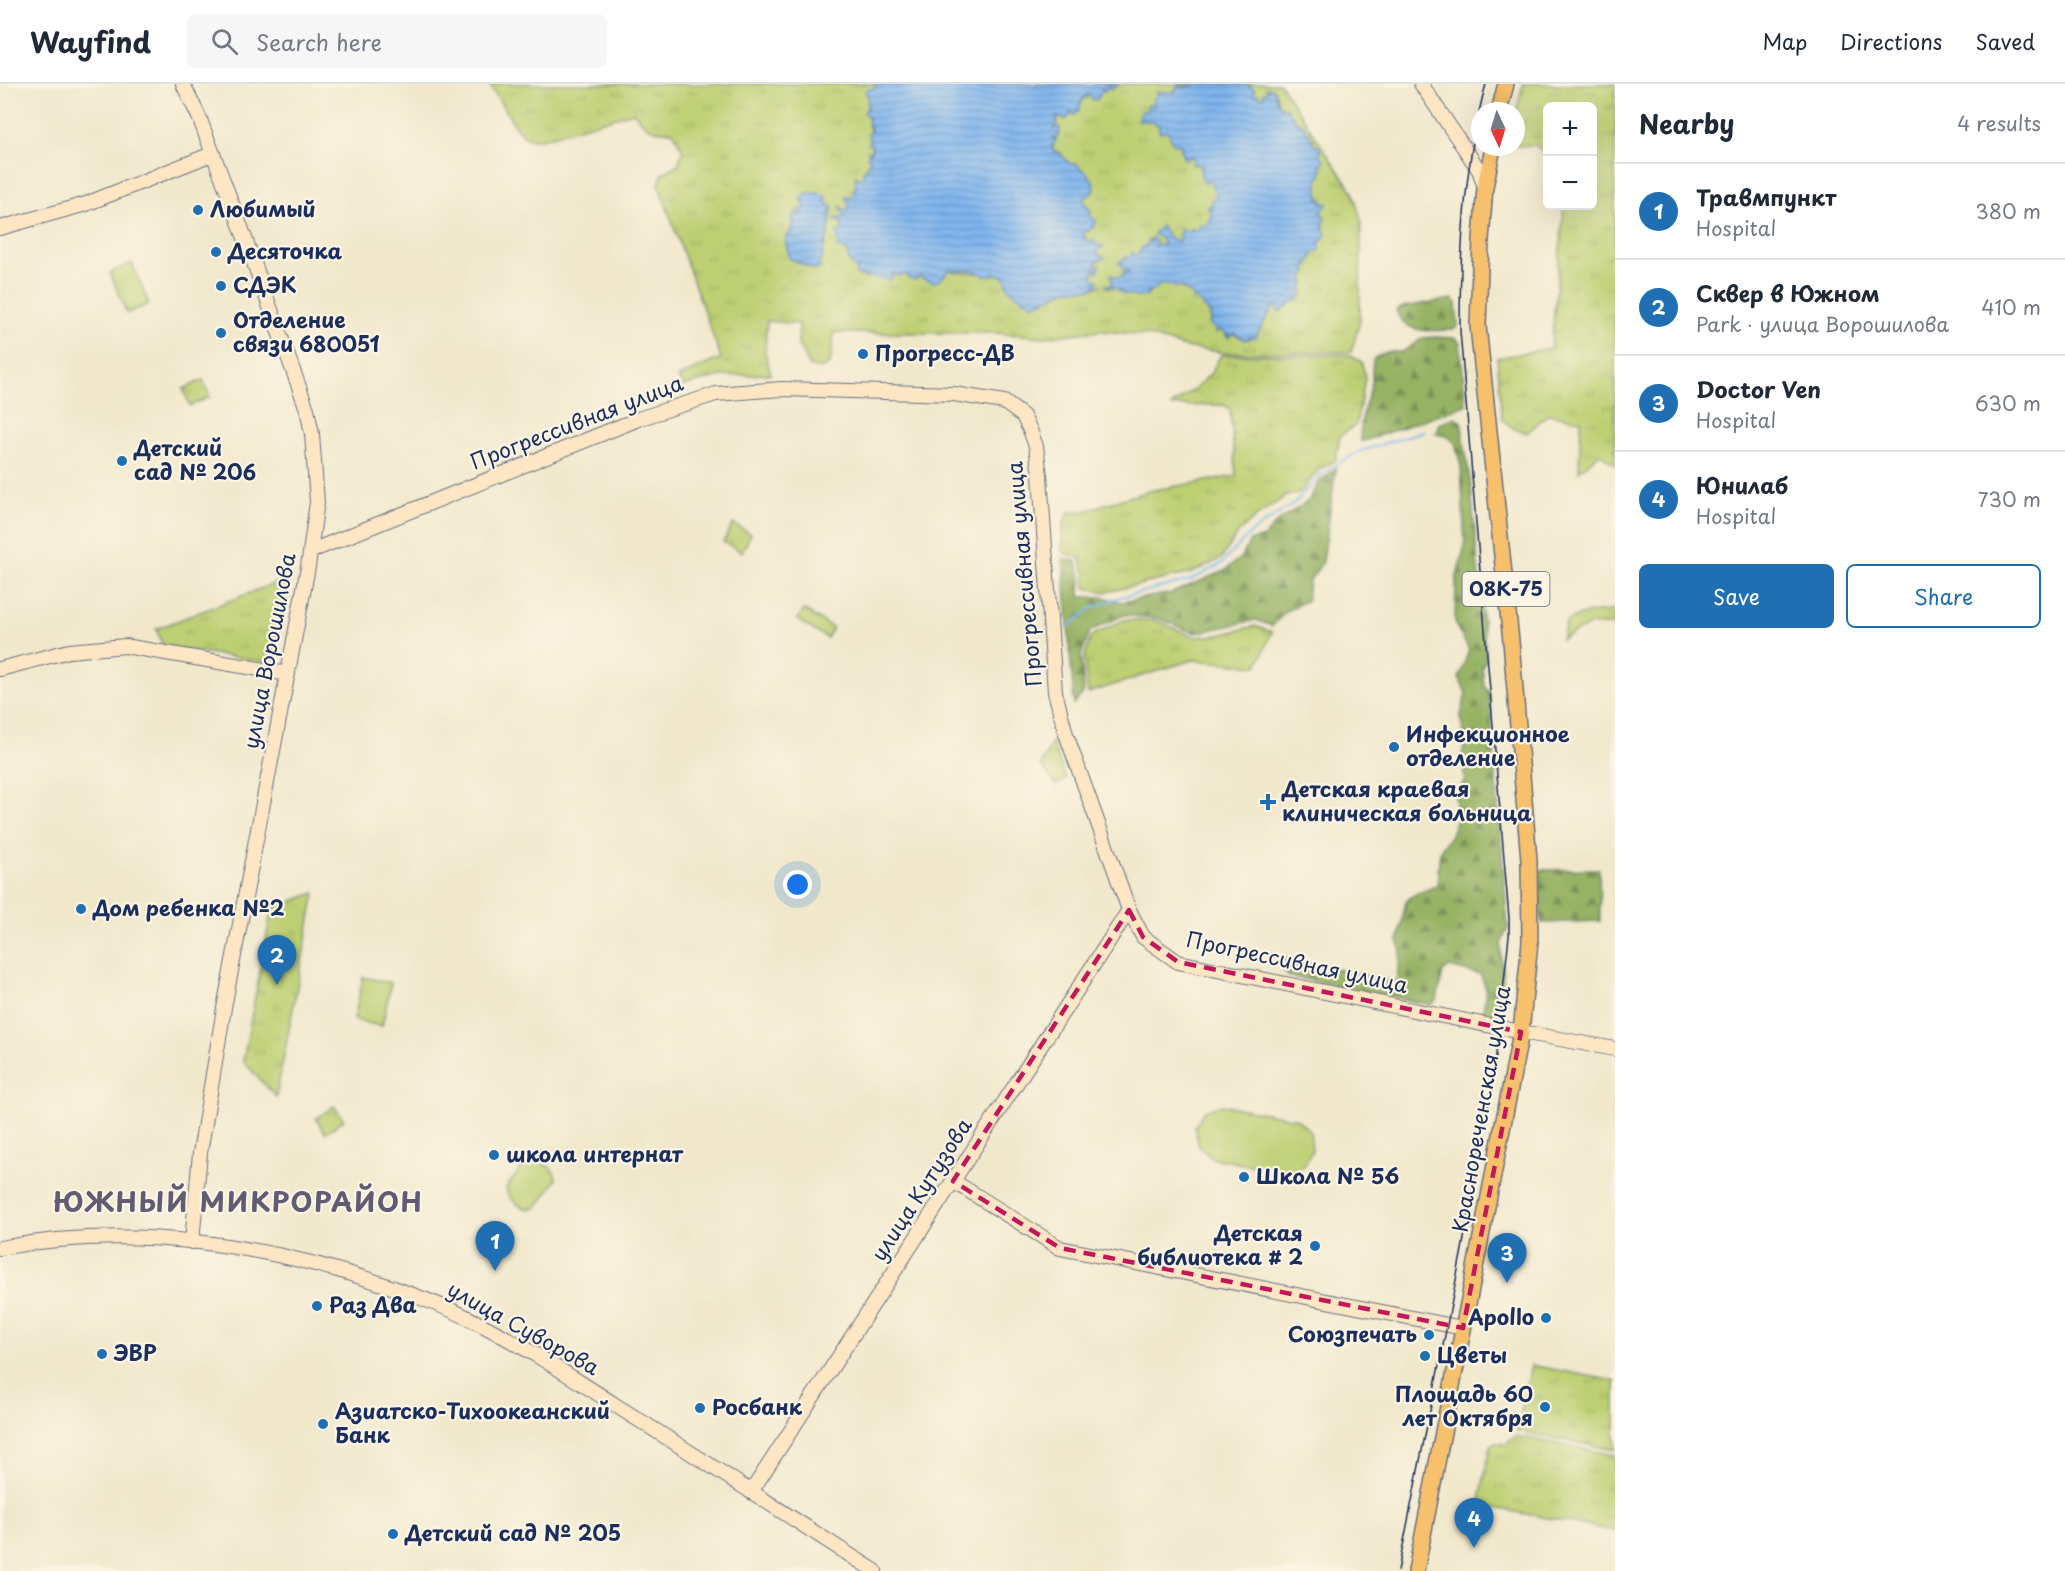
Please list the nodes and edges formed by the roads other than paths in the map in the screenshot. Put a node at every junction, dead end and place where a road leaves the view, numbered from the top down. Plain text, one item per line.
1 (183, 84) edge
2 (1420, 84) edge
3 (1506, 84) edge
4 (1501, 102) edge
5 (212, 154) junction
6 (1490, 156) edge
7 (1485, 187) junction
8 (0, 228) edge
9 (311, 551) junction
10 (0, 669) edge
11 (288, 674) junction
12 (1129, 910) junction
13 (1521, 1032) junction
14 (1615, 1049) edge
15 (953, 1181) junction
16 (192, 1242) junction
17 (0, 1248) edge
18 (1463, 1328) junction
19 (751, 1492) junction
20 (875, 1571) edge
21 (1416, 1571) edge

1 - 5 street, улица Ворошилова
2 - 7 street
3 - 4 main road
5 - 8 street
5 - 9 street, улица Ворошилова
6 - 7 main road, Краснореченская улица / 08К-75
7 - 13 main road, Краснореченская улица / 08К-75
9 - 11 street, улица Ворошилова
9 - 12 street, Прогрессивная улица
10 - 11 street
11 - 16 street, улица Ворошилова
12 - 13 street, Прогрессивная улица
12 - 15 street, улица Кутузова
13 - 14 street, Прогрессивная улица
13 - 18 main road, Краснореченская улица / 08К-75
15 - 18 street
15 - 19 street, улица Кутузова
16 - 17 street, улица Суворова
16 - 19 street, улица Суворова
18 - 21 main road, Краснореченская улица / 08К-75
19 - 20 street, улица Суворова

